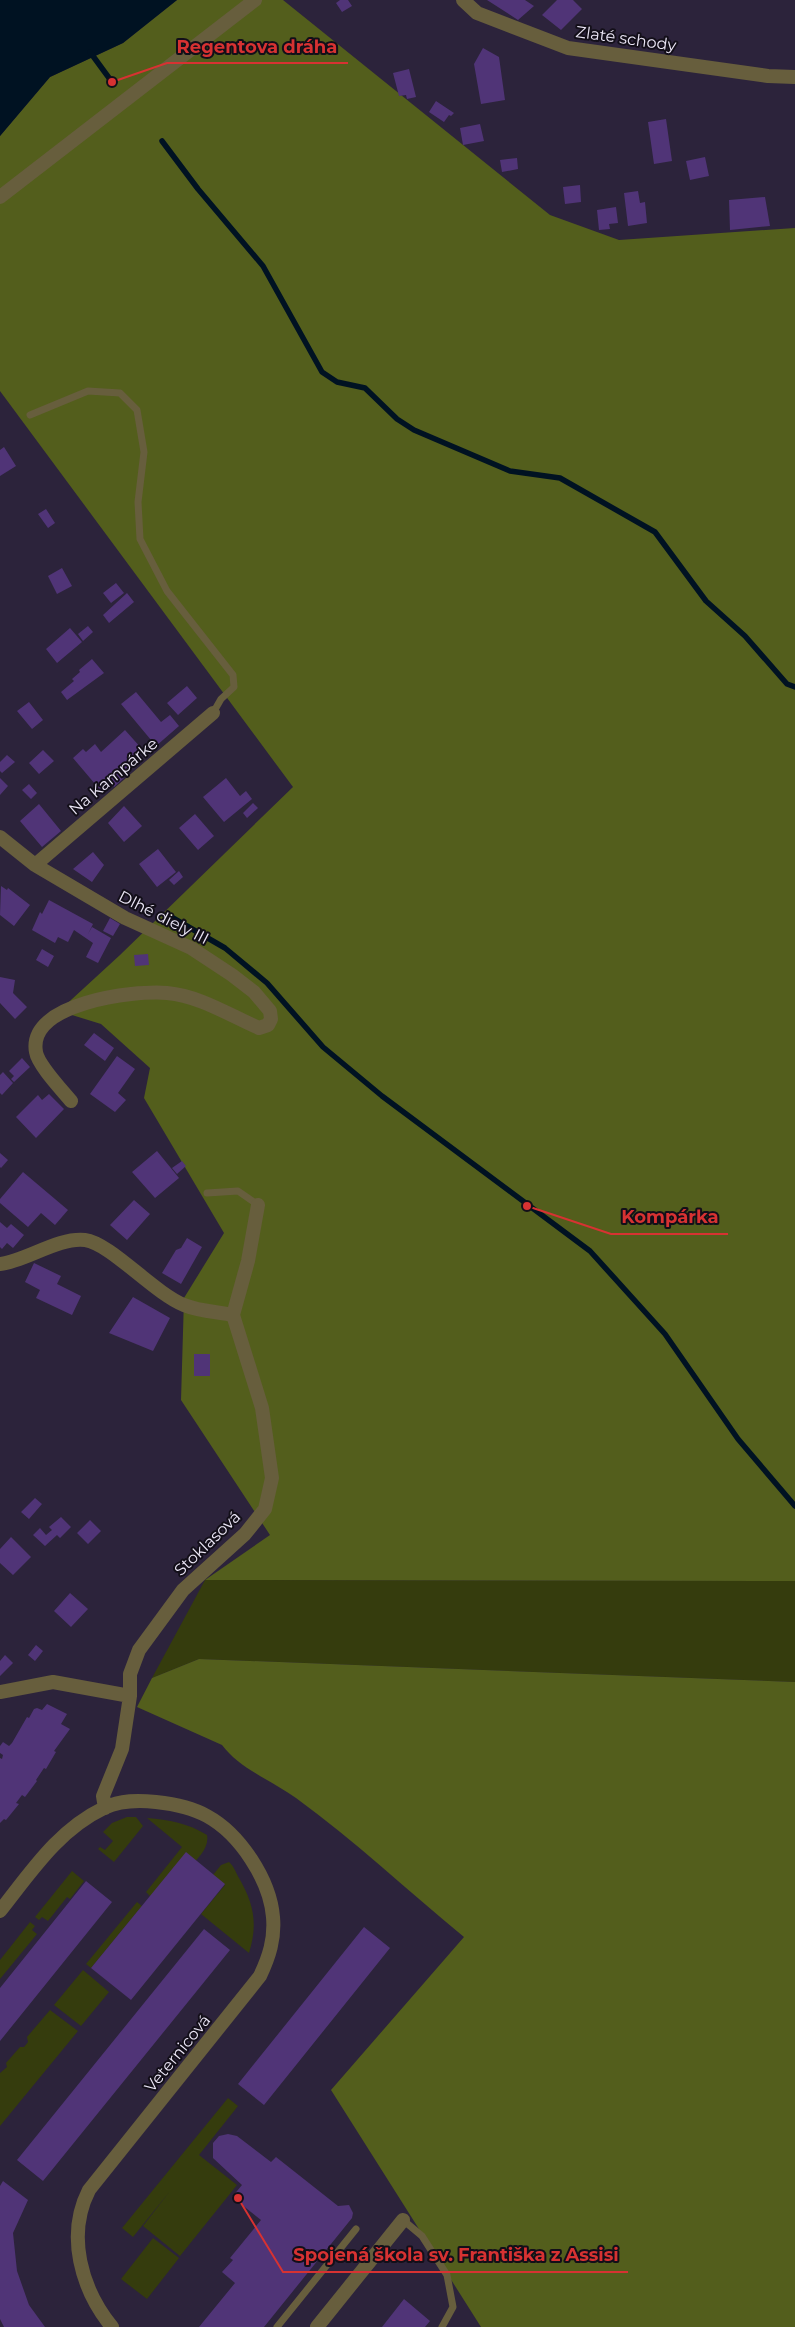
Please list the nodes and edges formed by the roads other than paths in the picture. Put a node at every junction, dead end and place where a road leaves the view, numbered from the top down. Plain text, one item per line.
1 (255, 0) edge
2 (463, 0) edge
3 (795, 77) edge
4 (0, 197) edge
5 (30, 415) dead end
6 (213, 713) joint
7 (0, 837) edge
8 (35, 865) junction
9 (71, 1101) dead end
10 (207, 1193) dead end
11 (258, 1205) joint
12 (0, 1264) edge
13 (233, 1315) junction
14 (0, 1692) edge
15 (130, 1696) junction
16 (105, 1808) junction
17 (0, 1910) edge
18 (403, 2220) joint
19 (356, 2229) dead end
20 (112, 2327) edge
21 (277, 2327) edge
22 (317, 2327) edge
23 (442, 2327) edge

1 - 4 street
2 - 3 street, Zlaté schody
5 - 6 lane
6 - 8 street, Na Kampárke
7 - 8 street, Dlhé diely III
8 - 9 street, Dlhé diely III
10 - 11 lane
11 - 13 street
12 - 13 street
13 - 15 street, Stoklasová
14 - 15 street
15 - 16 street, Stoklasová
16 - 17 street, Veternicová
16 - 20 street, Veternicová
18 - 22 street
18 - 23 lane
19 - 21 lane

